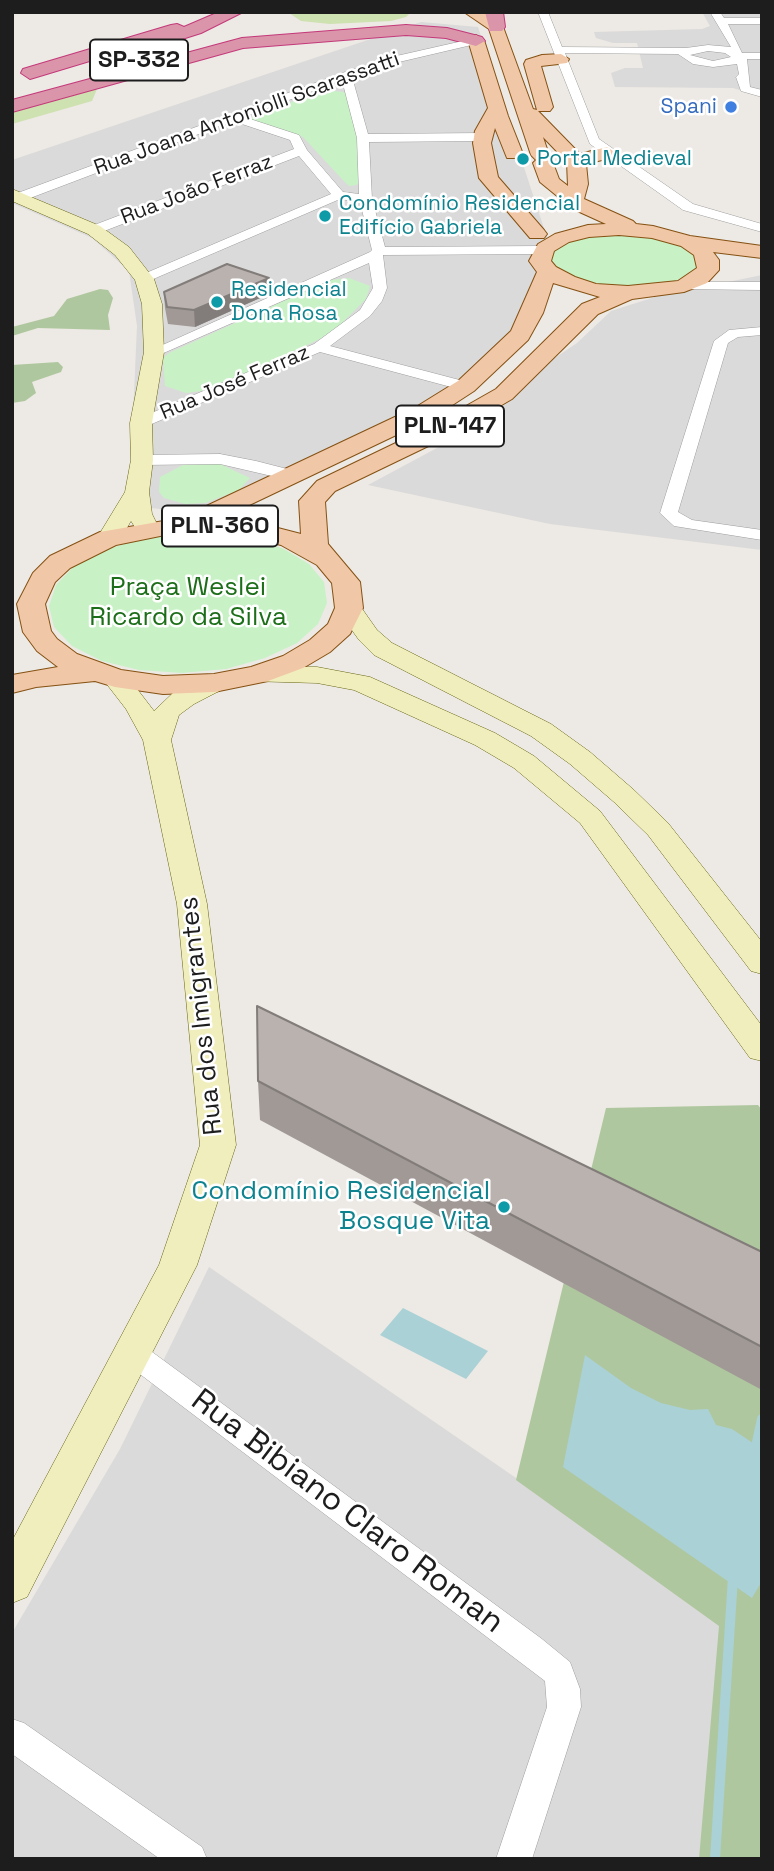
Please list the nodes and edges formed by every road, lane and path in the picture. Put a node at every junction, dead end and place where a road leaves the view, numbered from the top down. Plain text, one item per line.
1 (218, 12) edge
2 (420, 12) edge
3 (543, 12) edge
4 (466, 15) edge
5 (248, 17) edge
6 (717, 17) edge
7 (495, 20) edge
8 (762, 21) edge
9 (292, 22) dead end
10 (727, 35) junction
11 (476, 41) junction
12 (560, 55) junction
13 (692, 56) junction
14 (737, 56) junction
15 (762, 57) edge
16 (134, 72) junction
17 (346, 75) junction
18 (742, 77) junction
19 (12, 78) edge
20 (12, 84) edge
21 (756, 93) edge
22 (12, 98) edge
23 (12, 106) edge
24 (497, 107) junction
25 (526, 108) junction
26 (233, 118) junction
27 (548, 134) junction
28 (484, 137) junction
29 (363, 138) junction
30 (301, 151) junction
31 (607, 153) junction
32 (576, 161) junction
33 (16, 195) edge
34 (339, 195) junction
35 (366, 199) junction
36 (574, 200) junction
37 (762, 228) edge
38 (94, 230) junction
39 (653, 232) junction
40 (688, 242) junction
41 (543, 251) junction
42 (761, 252) edge
43 (377, 253) junction
44 (762, 266) edge
45 (144, 279) junction
46 (692, 282) junction
47 (762, 286) edge
48 (628, 293) junction
49 (762, 331) edge
50 (319, 347) junction
51 (153, 352) junction
52 (466, 386) junction
53 (141, 423) junction
54 (142, 460) junction
55 (289, 475) junction
56 (137, 492) junction
57 (189, 524) junction
58 (148, 530) junction
59 (762, 535) edge
60 (109, 538) junction
61 (327, 559) junction
62 (22, 608) edge
63 (349, 608) junction
64 (105, 675) junction
65 (258, 675) junction
66 (214, 683) junction
67 (12, 684) edge
68 (157, 740) junction
69 (762, 964) edge
70 (762, 1050) edge
71 (134, 1354) junction
72 (12, 1584) edge
73 (12, 1734) edge
74 (190, 1859) edge
75 (514, 1859) edge

1 - 19 highway
2 - 9 highway
3 - 12 street
4 - 7 main road
4 - 11 main road
5 - 16 highway
5 - 20 highway, SP-332
5 - 22 highway, SP-332
6 - 8 street
6 - 10 street
7 - 25 main road
10 - 13 street
10 - 14 street
11 - 16 highway
11 - 17 street, Rua Joana Antoniolli Scarassatti
11 - 24 main road
12 - 13 street
12 - 27 main road
12 - 31 street
13 - 14 street
13 - 18 street
14 - 15 street
14 - 18 street
16 - 23 highway
17 - 26 street, Rua Joana Antoniolli Scarassatti
17 - 29 street, Rua José Ferraz
18 - 21 street
24 - 28 main road
24 - 41 main road
25 - 27 main road
25 - 36 main road
26 - 30 street
26 - 33 street, Rua Joana Antoniolli Scarassatti
27 - 32 main road
28 - 29 street
28 - 41 main road
29 - 35 street, Rua José Ferraz
30 - 34 street
30 - 38 street, Rua João Ferraz
31 - 32 main road
31 - 37 street
32 - 36 main road
33 - 38 street
34 - 35 street
34 - 45 street
35 - 43 street, Rua José Ferraz
36 - 39 main road
38 - 45 street
39 - 40 main road
39 - 41 main road
40 - 42 main road
40 - 46 main road
41 - 43 street
41 - 48 main road
41 - 52 main road, PLN-147
43 - 50 street, Rua José Ferraz
43 - 51 street
44 - 46 main road
45 - 51 street
46 - 47 street
46 - 48 main road
48 - 61 main road, PLN-147
49 - 59 street
50 - 52 street
50 - 53 street, Rua José Ferraz
51 - 53 street
52 - 55 main road, PLN-147
53 - 54 street
54 - 55 street
54 - 56 street
55 - 57 main road, PLN-147
56 - 58 street
56 - 60 street
57 - 58 main road, PLN-360
57 - 61 main road, PLN-360
58 - 60 main road, PLN-360
60 - 62 main road, PLN-360
61 - 63 main road, PLN-360
62 - 64 main road, PLN-360
63 - 65 main road, PLN-360
63 - 69 street, PLN-360
64 - 66 main road, PLN-360
64 - 67 main road
64 - 68 street, Rua dos Imigrantes
65 - 66 main road, PLN-360
65 - 70 street, PLN-360
66 - 68 street
68 - 71 street, Rua dos Imigrantes
71 - 72 street, Rua dos Imigrantes
71 - 75 street, Rua Bibiano Claro Roman
73 - 74 street

